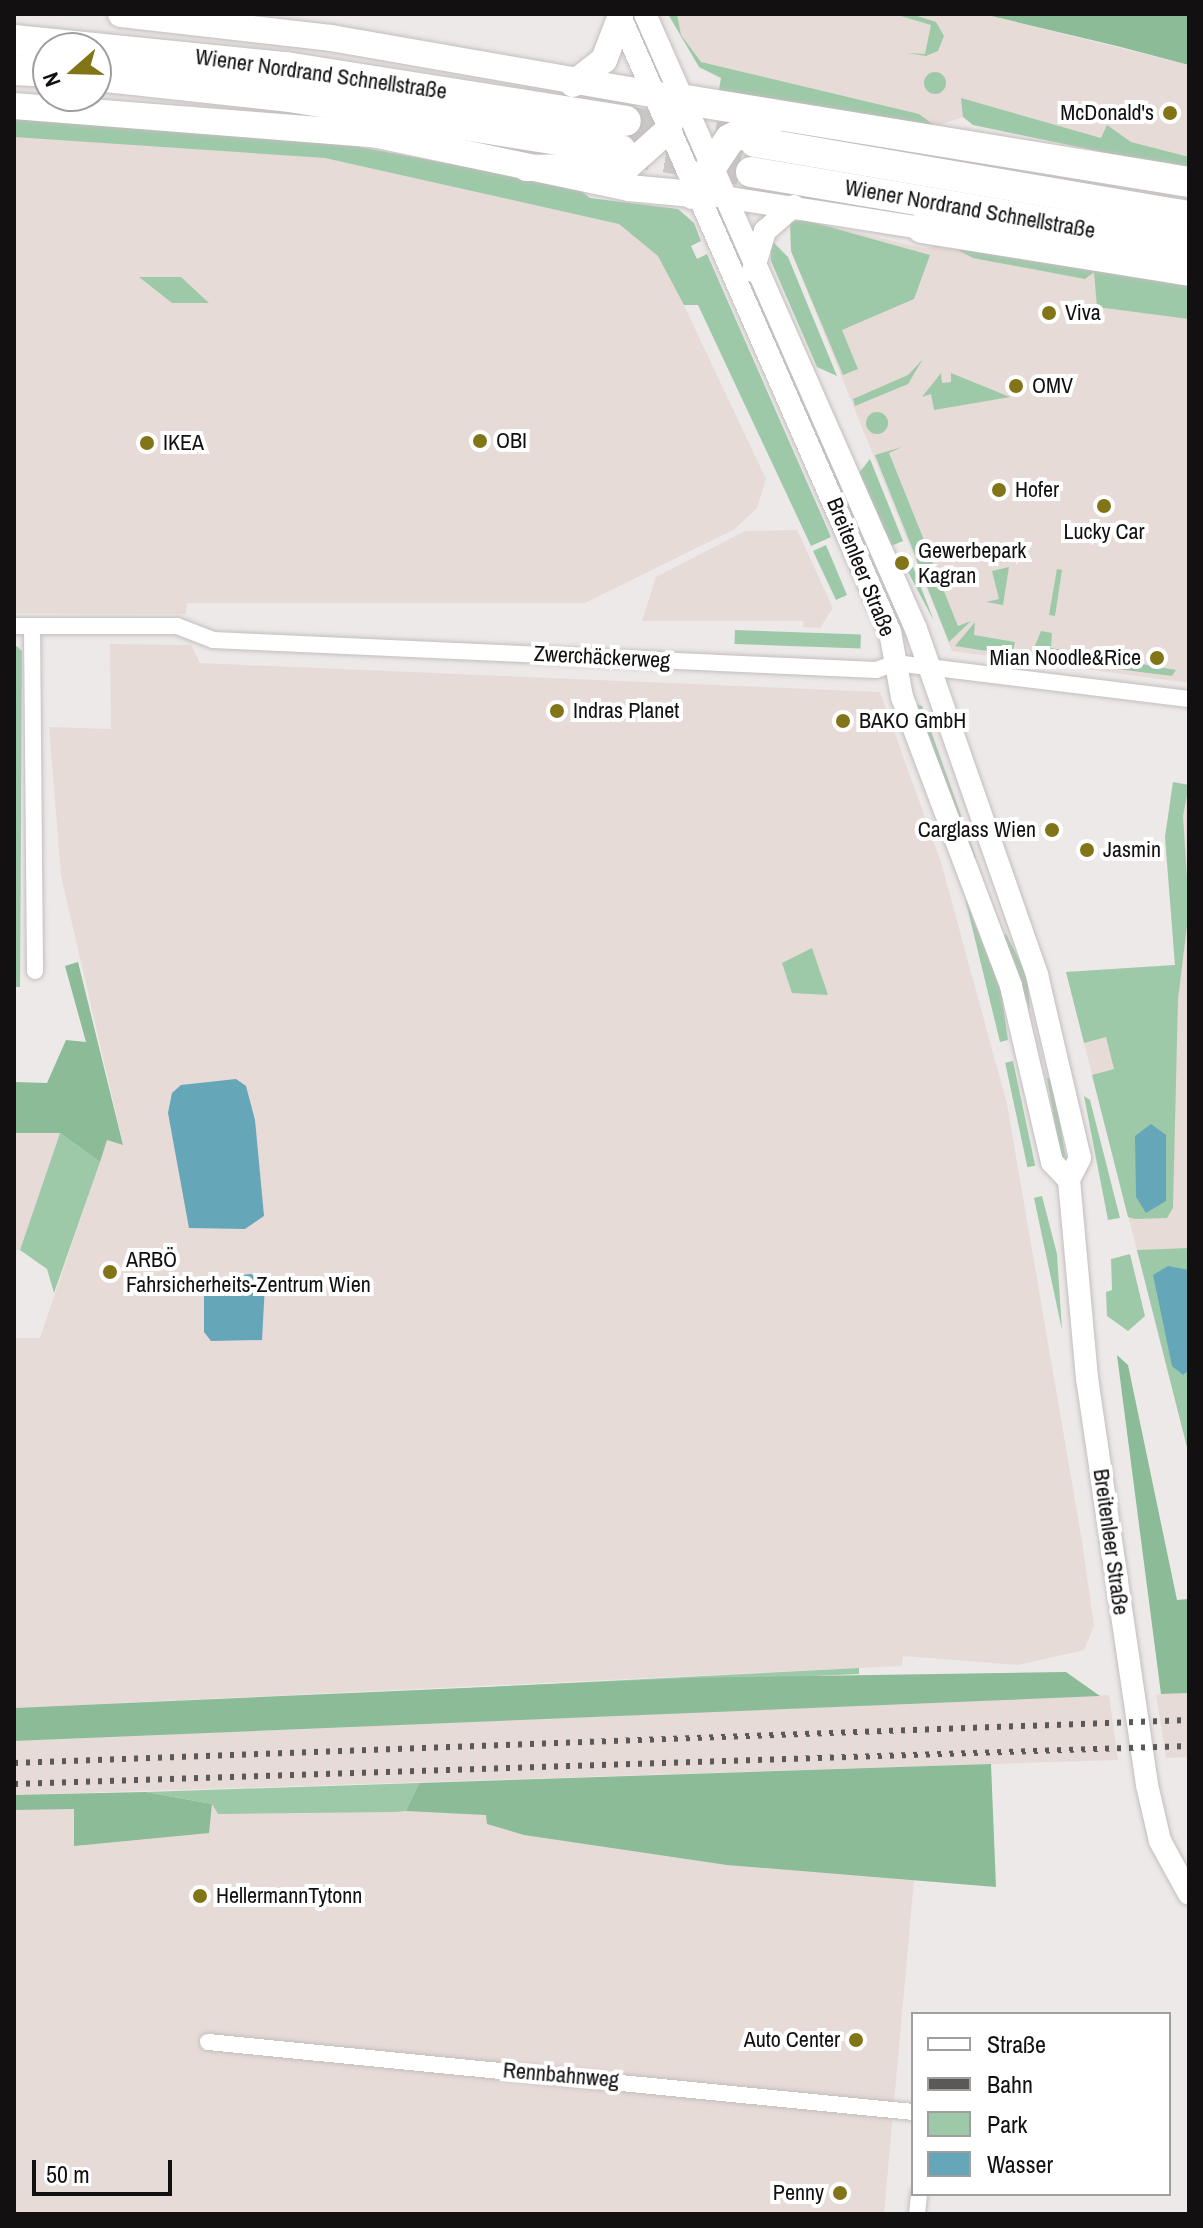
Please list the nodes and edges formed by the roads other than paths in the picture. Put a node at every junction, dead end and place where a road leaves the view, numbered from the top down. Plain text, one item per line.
1 (121, 14) edge
2 (628, 15) edge
3 (112, 50) edge
4 (112, 78) edge
5 (573, 84) junction
6 (666, 97) junction
7 (14, 106) edge
8 (782, 114) junction
9 (667, 131) junction
10 (707, 164) junction
11 (526, 168) junction
12 (1189, 182) edge
13 (707, 195) junction
14 (794, 206) junction
15 (1189, 216) edge
16 (922, 228) joint
17 (1189, 246) edge
18 (1189, 271) edge
19 (753, 273) junction
20 (14, 626) edge
21 (32, 626) junction
22 (895, 663) junction
23 (926, 666) junction
24 (1189, 699) edge
25 (35, 971) dead end
26 (1069, 1180) junction
27 (1189, 1894) edge
28 (208, 2042) dead end
29 (911, 2112) edge

1 - 5 main road
2 - 5 main road
2 - 6 main road
3 - 4 highway, Wiener Nordrand Schnellstraße
5 - 6 main road
6 - 8 highway
6 - 9 main road
6 - 10 main road
7 - 11 main road
8 - 10 highway
8 - 12 highway
9 - 11 main road
9 - 13 main road, Breitenleer Straße
10 - 13 highway
11 - 13 main road
13 - 14 main road
13 - 19 main road, Breitenleer Straße
13 - 22 main road, Breitenleer Straße
14 - 16 main road
14 - 19 main road
15 - 17 highway, Wiener Nordrand Schnellstraße
16 - 18 highway
19 - 23 main road, Breitenleer Straße
20 - 21 street, Zwerchäckerweg
21 - 22 street, Zwerchäckerweg
21 - 25 street
22 - 23 street, Zwerchäckerweg
22 - 26 main road, Breitenleer Straße
23 - 24 street, Zwerchäckerweg
23 - 26 main road, Breitenleer Straße
26 - 27 main road, Breitenleer Straße
28 - 29 street, Rennbahnweg

